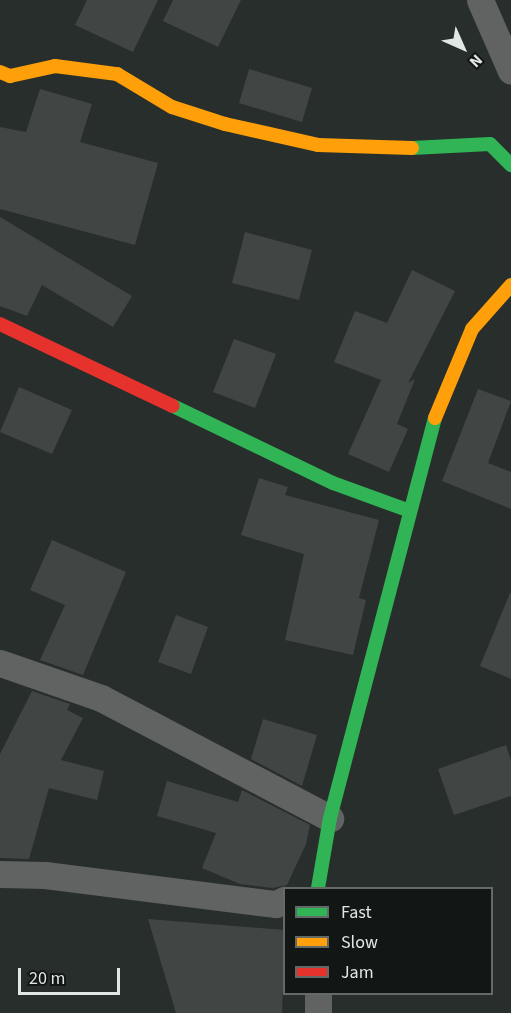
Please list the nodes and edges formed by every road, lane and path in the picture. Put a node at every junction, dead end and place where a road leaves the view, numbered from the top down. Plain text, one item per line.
1 (480, 0) edge
2 (511, 70) edge
3 (0, 72) edge
4 (511, 165) edge
5 (511, 285) edge
6 (0, 324) edge
7 (410, 511) junction
8 (0, 663) edge
9 (330, 818) junction
10 (0, 873) edge
11 (315, 887) edge
12 (283, 901) edge
13 (318, 995) edge
14 (318, 1013) edge

1 - 2 street
3 - 4 street
5 - 7 street
6 - 7 street
7 - 9 street
8 - 9 street
9 - 11 street
10 - 12 street
13 - 14 street

